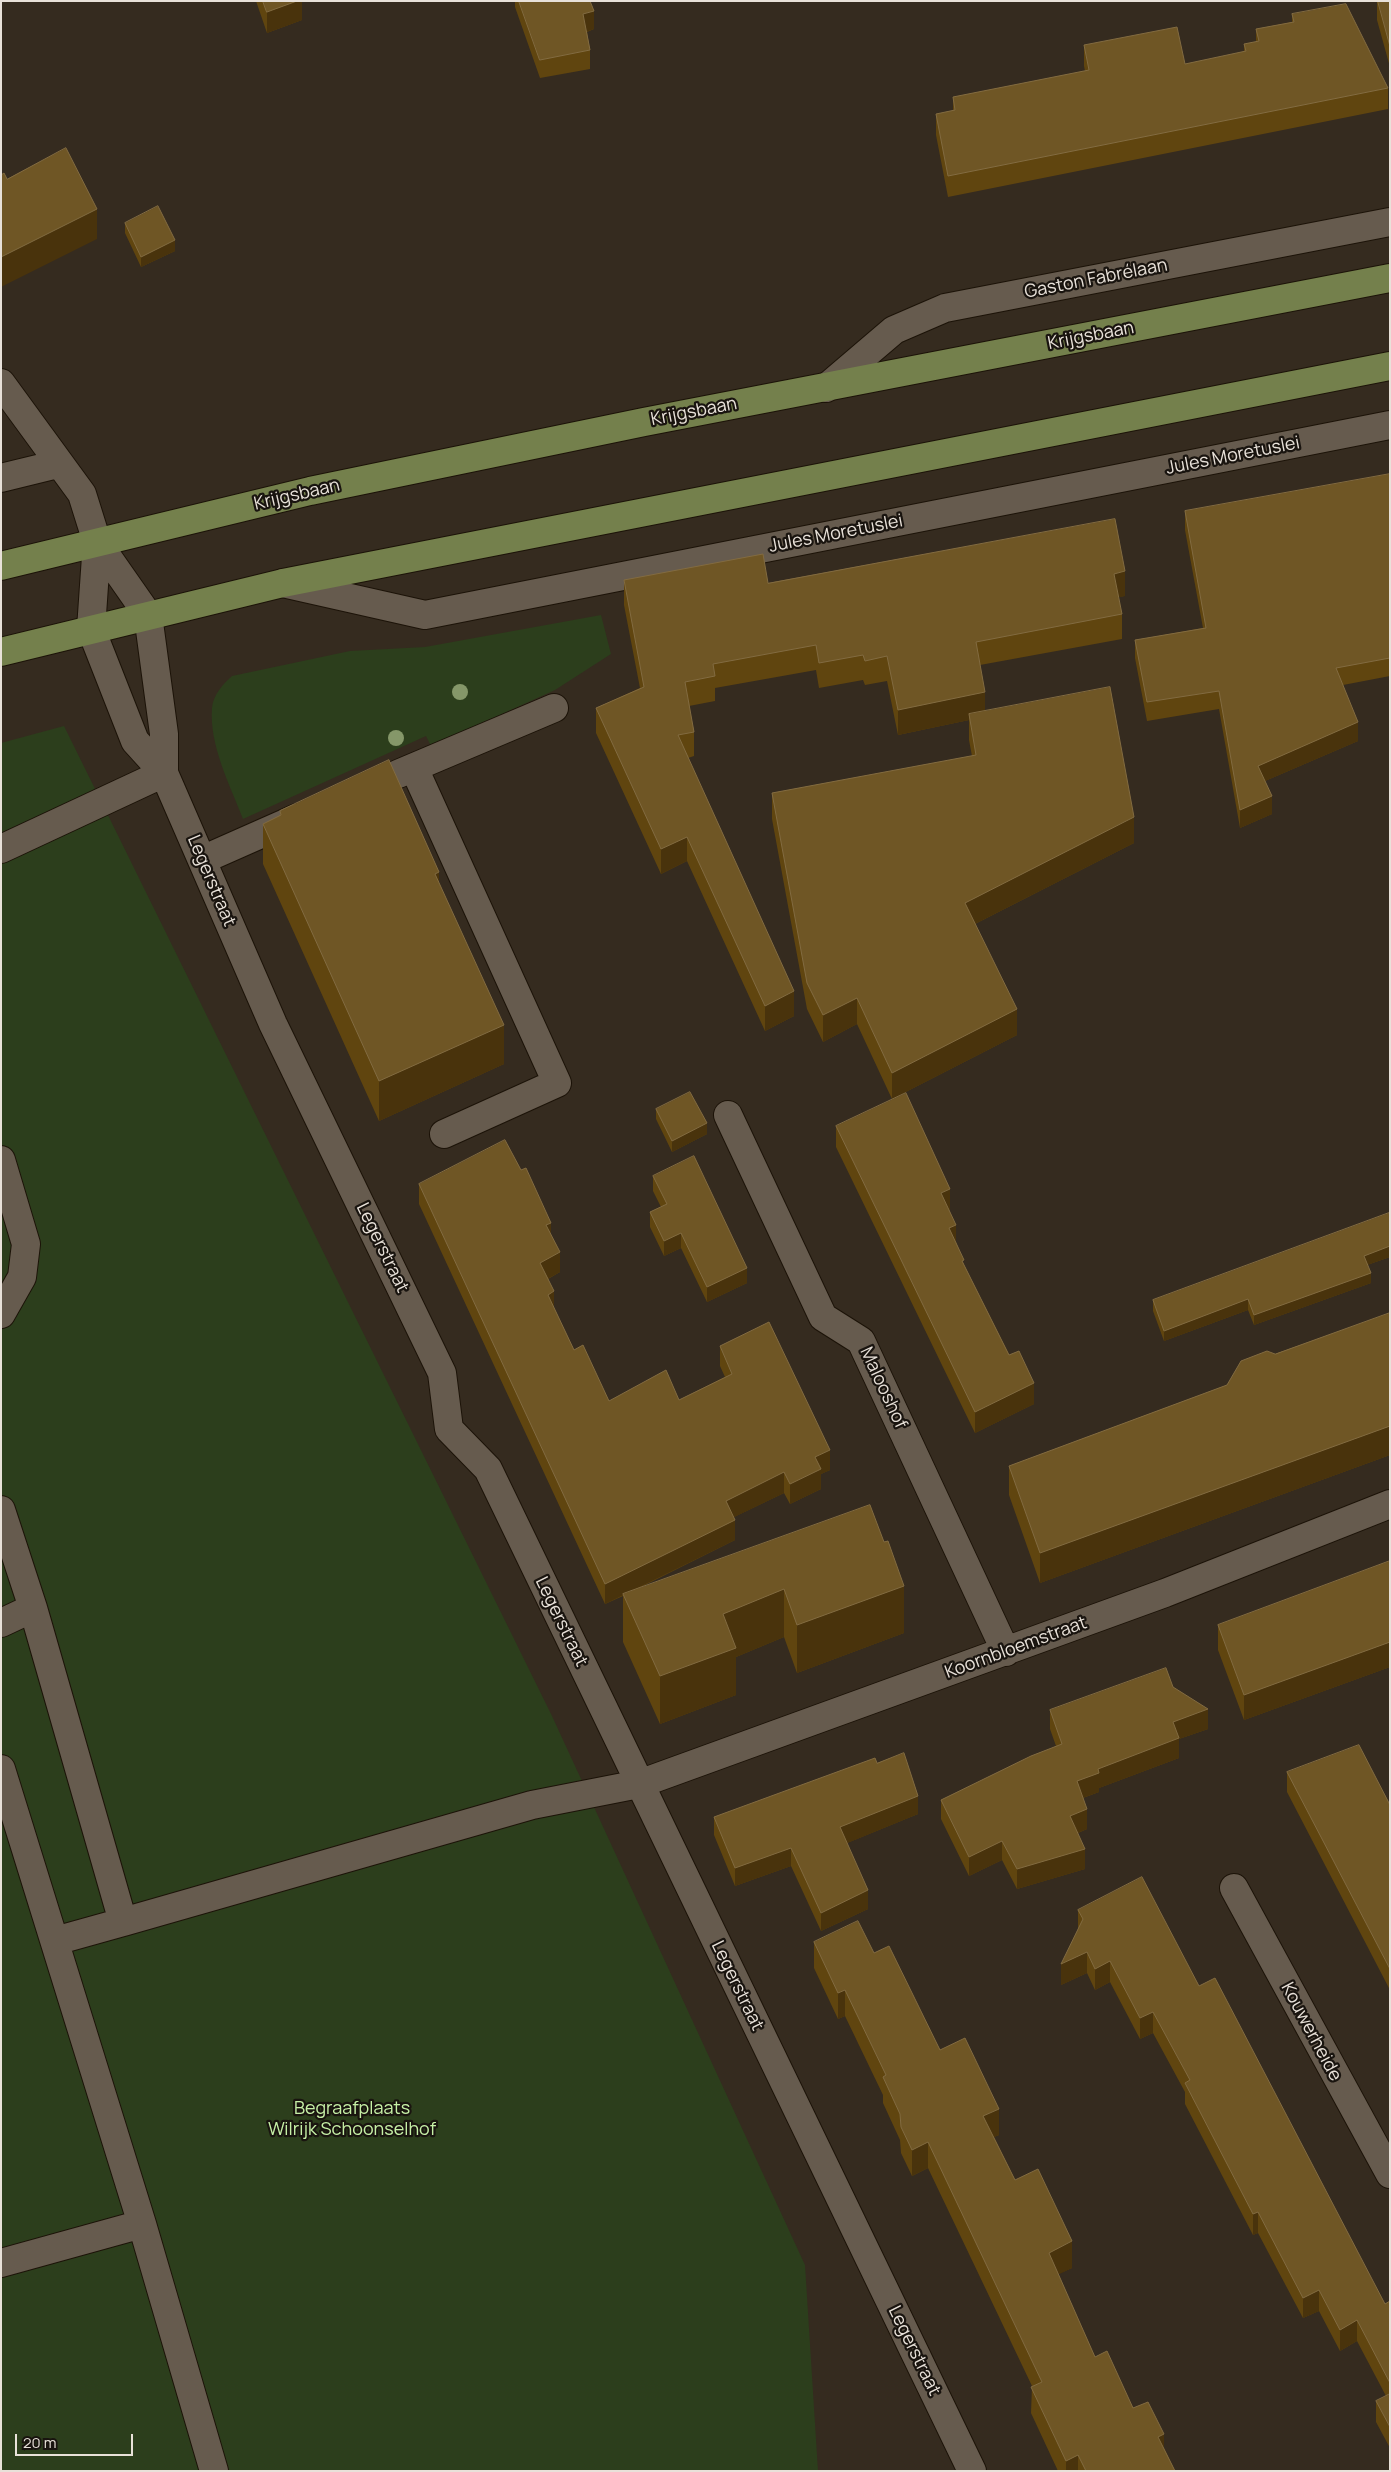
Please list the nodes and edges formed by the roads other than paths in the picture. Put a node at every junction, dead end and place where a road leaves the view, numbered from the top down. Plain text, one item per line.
1 (1390, 222) edge
2 (1390, 278) edge
3 (1390, 366) edge
4 (1, 383) edge
5 (826, 388) junction
6 (1390, 425) edge
7 (58, 464) junction
8 (1, 478) edge
9 (97, 542) junction
10 (1, 566) edge
11 (283, 582) junction
12 (148, 615) junction
13 (91, 629) junction
14 (1, 652) edge
15 (554, 708) dead end
16 (414, 768) junction
17 (164, 773) junction
18 (379, 783) edge
19 (318, 809) edge
20 (1, 849) edge
21 (202, 860) junction
22 (728, 1115) dead end
23 (444, 1134) dead end
24 (1, 1160) edge
25 (1, 1314) edge
26 (1390, 1504) edge
27 (1, 1510) edge
28 (33, 1608) junction
29 (1, 1623) edge
30 (1006, 1652) junction
31 (1, 1769) edge
32 (639, 1784) junction
33 (1234, 1888) dead end
34 (123, 1922) junction
35 (55, 1941) junction
36 (1390, 2174) edge
37 (142, 2224) junction
38 (1, 2263) edge
39 (214, 2471) edge
40 (972, 2471) edge

1 - 5 street, Gaston Fabrélaan
2 - 5 main road, Krijgsbaan
3 - 11 main road
4 - 7 street
5 - 9 main road, Krijgsbaan
6 - 11 street, Jules Moretuslei
7 - 8 street
7 - 9 street
9 - 10 main road, Krijgsbaan
9 - 12 street, Legerstraat
9 - 13 street, Legerstraat
11 - 12 main road
12 - 13 main road
12 - 17 street, Legerstraat
13 - 14 main road
13 - 17 street, Legerstraat
15 - 16 street
16 - 18 street
16 - 23 street
17 - 20 street
17 - 21 street, Legerstraat
19 - 21 street
21 - 32 street, Legerstraat
22 - 30 street, Malooshof
24 - 25 street
26 - 30 street, Koornbloemstraat
27 - 28 street
28 - 29 street
28 - 34 street
30 - 32 street, Koornbloemstraat
31 - 35 street
32 - 34 street, Koornbloemstraat
32 - 40 street, Legerstraat
33 - 36 street, Kouwerheide
34 - 35 street, Koornbloemstraat
35 - 37 street
37 - 38 street
37 - 39 street

